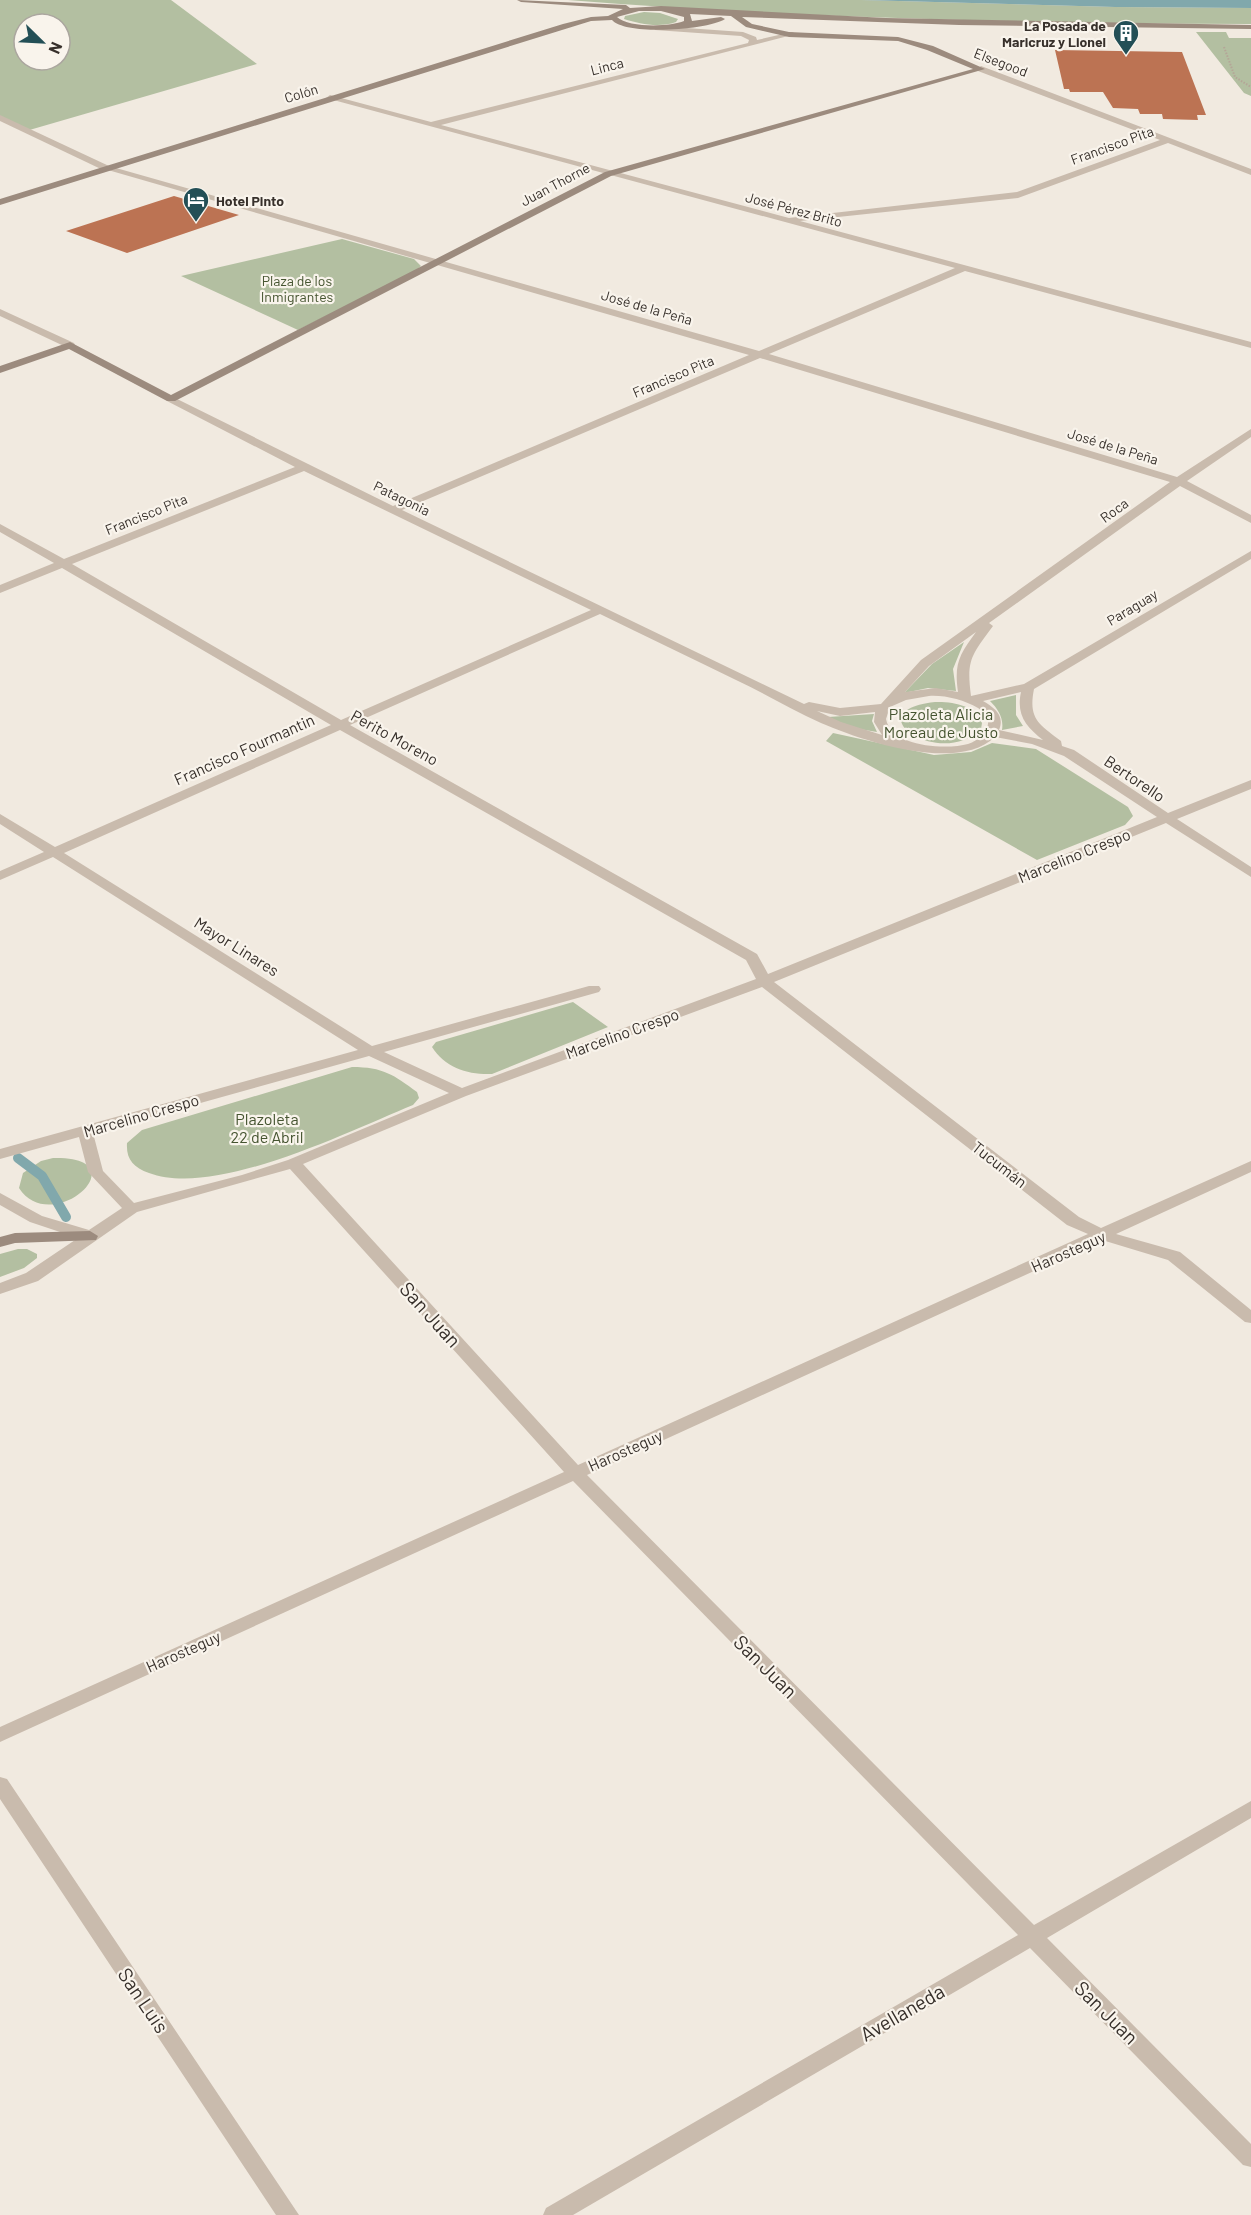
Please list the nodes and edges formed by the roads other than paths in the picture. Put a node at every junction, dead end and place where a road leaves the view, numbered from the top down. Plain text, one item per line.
1 (521, 0) edge
2 (560, 3) junction
3 (637, 8) junction
4 (668, 10) junction
5 (735, 15) junction
6 (612, 17) junction
7 (682, 26) junction
8 (1251, 27) edge
9 (658, 28) junction
10 (792, 34) junction
11 (752, 43) junction
12 (981, 69) junction
13 (330, 98) junction
14 (0, 118) edge
15 (430, 126) junction
16 (1169, 140) junction
17 (106, 168) junction
18 (1251, 172) edge
19 (608, 174) junction
20 (0, 202) edge
21 (782, 220) junction
22 (439, 262) junction
23 (964, 268) junction
24 (0, 312) edge
25 (70, 345) junction
26 (1251, 345) edge
27 (760, 355) junction
28 (0, 370) edge
29 (171, 399) junction
30 (1251, 432) edge
31 (304, 467) junction
32 (1179, 481) junction
33 (393, 510) junction
34 (1251, 520) edge
35 (0, 528) edge
36 (1251, 554) edge
37 (64, 564) junction
38 (0, 589) edge
39 (600, 609) junction
40 (996, 615) junction
41 (1028, 687) junction
42 (969, 698) junction
43 (794, 703) junction
44 (886, 706) junction
45 (340, 725) junction
46 (992, 733) junction
47 (912, 747) junction
48 (1069, 753) junction
49 (1251, 784) edge
50 (0, 818) edge
51 (1165, 818) junction
52 (52, 852) junction
53 (1251, 873) edge
54 (0, 876) edge
55 (764, 981) junction
56 (594, 989) dead end
57 (370, 1051) junction
58 (461, 1093) junction
59 (85, 1131) junction
60 (0, 1154) edge
61 (293, 1163) junction
62 (1251, 1166) edge
63 (0, 1198) edge
64 (131, 1209) junction
65 (1103, 1235) junction
66 (90, 1236) junction
67 (0, 1242) edge
68 (0, 1289) edge
69 (1251, 1318) edge
70 (575, 1473) junction
71 (0, 1735) edge
72 (0, 1784) edge
73 (1251, 1809) edge
74 (1032, 1936) junction
75 (1251, 2158) edge
76 (288, 2215) edge
77 (554, 2215) edge

1 - 2 street
2 - 3 street
2 - 6 street
3 - 4 street
3 - 6 street
4 - 5 street
4 - 7 street
5 - 7 street
5 - 8 street
5 - 10 street, Elsegood
6 - 9 street
6 - 13 street, Colón
7 - 9 street
9 - 11 street
10 - 11 street, Linca
10 - 12 street, Elsegood
11 - 15 street, Linca
12 - 16 street, Elsegood
12 - 19 street, Juan Thorne
13 - 15 street, José Pérez Brito
13 - 17 street, Colón
14 - 17 street, José de la Peña
15 - 19 street, José Pérez Brito
16 - 18 street, Elsegood
16 - 21 street, Francisco Pita
17 - 20 street, Colón
17 - 22 street, José de la Peña
19 - 21 street, José Pérez Brito
19 - 22 street, Juan Thorne
21 - 23 street, José Pérez Brito
22 - 27 street, José de la Peña
22 - 29 street, Juan Thorne
23 - 26 street, José Pérez Brito
23 - 27 street, Francisco Pita
24 - 25 street, Patagonia
25 - 28 street
25 - 29 street, Patagonia
27 - 32 street, José de la Peña
27 - 33 street, Francisco Pita
29 - 31 street, Patagonia
30 - 32 street, Roca
31 - 33 street, Patagonia
31 - 37 street, Francisco Pita
32 - 34 street, José de la Peña
32 - 40 street, Roca
33 - 39 street, Patagonia
35 - 37 street, Perito Moreno
36 - 41 street, Paraguay
37 - 38 street, Francisco Pita
37 - 45 street, Perito Moreno
39 - 43 street, Patagonia
39 - 45 street, Francisco Fourmantin
40 - 42 street
40 - 44 street
41 - 42 street, Paraguay
41 - 48 street
42 - 44 street, Patagonia
42 - 46 street
43 - 44 street, Patagonia
43 - 47 street, Patagonia
44 - 47 street
45 - 52 street, Francisco Fourmantin
45 - 55 street, Perito Moreno
46 - 47 street
46 - 48 street, Bertorello
48 - 51 street, Bertorello
49 - 51 street, Marcelino Crespo
50 - 52 street, Mayor Linares
51 - 53 street, Bertorello
51 - 55 street, Marcelino Crespo
52 - 54 street, Francisco Fourmantin
52 - 57 street, Mayor Linares
55 - 58 street, Marcelino Crespo
55 - 65 street, Tucumán
56 - 57 street, Marcelino Crespo
57 - 58 street, Mayor Linares
57 - 59 street, Marcelino Crespo
58 - 61 street, Marcelino Crespo
59 - 60 street, Marcelino Crespo
59 - 64 street
61 - 64 street, Marcelino Crespo
61 - 70 street, San Juan
62 - 65 street, Harosteguy
63 - 66 street
64 - 66 street, Marcelino Crespo
65 - 69 street, Tucumán
65 - 70 street, Harosteguy
66 - 67 street
66 - 68 street, Marcelino Crespo
70 - 71 street, Harosteguy
70 - 74 street, San Juan
72 - 76 street, San Luis
73 - 74 street, Avellaneda
74 - 75 street, San Juan
74 - 77 street, Avellaneda

